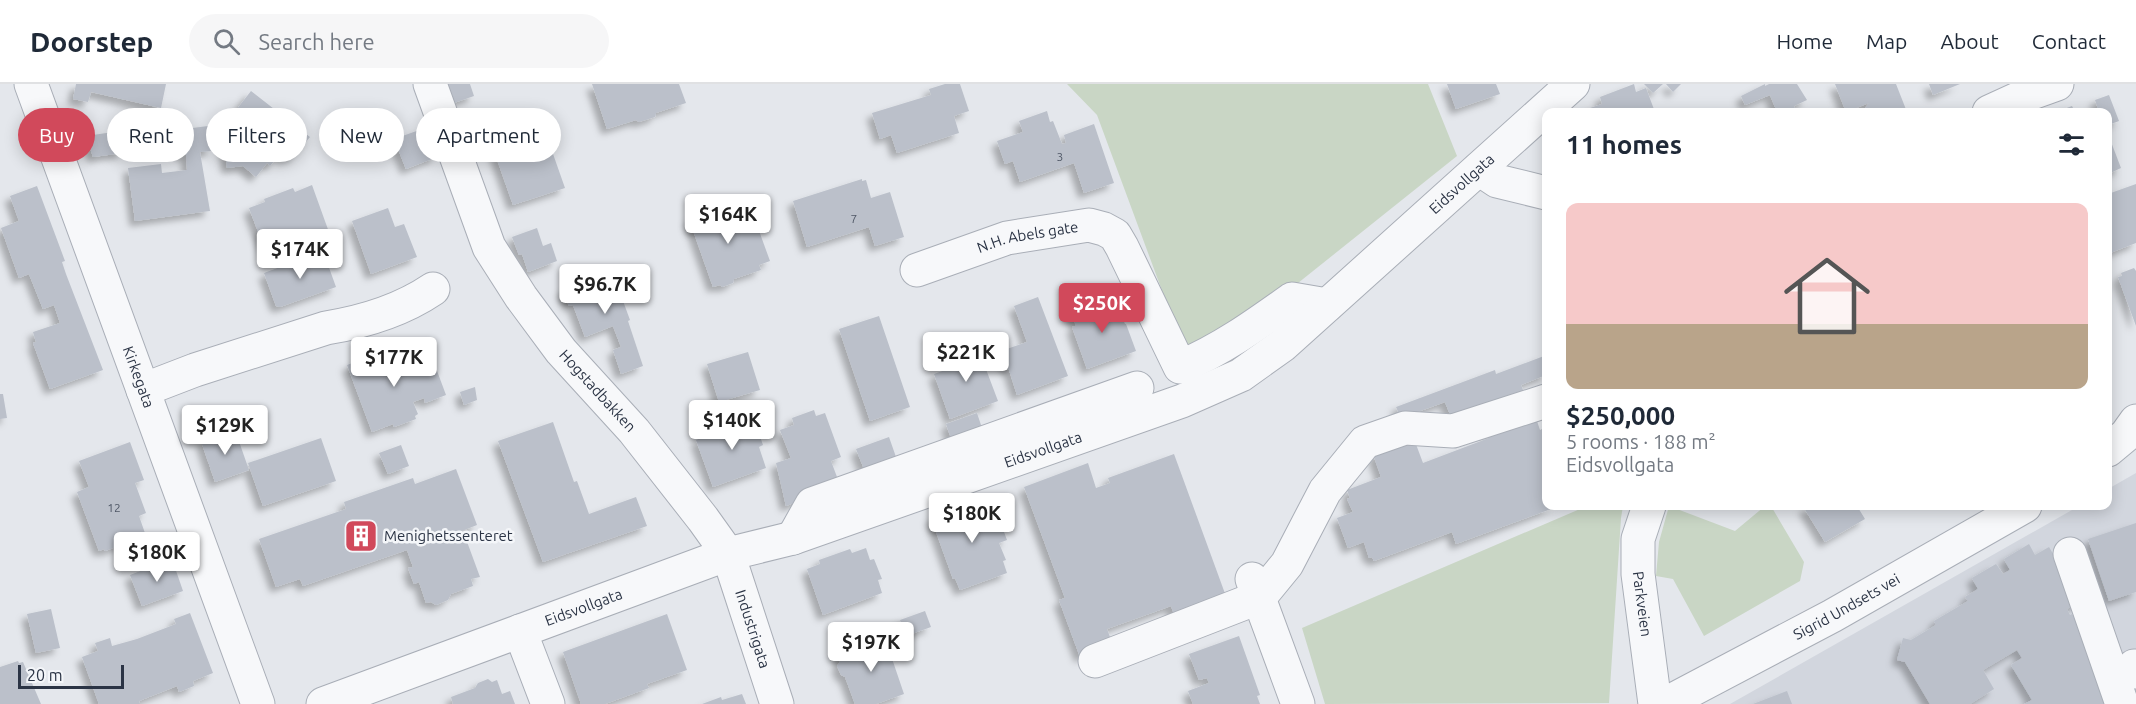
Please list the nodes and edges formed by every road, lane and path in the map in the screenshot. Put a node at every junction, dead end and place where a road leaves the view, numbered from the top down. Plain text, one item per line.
1 (31, 84) edge
2 (430, 84) edge
3 (1573, 84) edge
4 (2057, 84) edge
5 (1546, 108) edge
6 (1998, 108) edge
7 (1542, 112) edge
8 (1479, 169) junction
9 (1542, 192) edge
10 (917, 270) dead end
11 (433, 289) dead end
12 (1327, 304) junction
13 (1137, 388) dead end
14 (143, 390) junction
15 (1542, 402) edge
16 (2136, 421) edge
17 (2112, 447) edge
18 (1648, 510) edge
19 (2018, 510) edge
20 (793, 538) junction
21 (728, 554) junction
22 (2070, 554) dead end
23 (1256, 588) junction
24 (520, 631) junction
25 (1095, 661) dead end
26 (258, 704) edge
27 (323, 704) edge
28 (548, 704) edge
29 (777, 704) edge
30 (1298, 704) edge
31 (1655, 704) edge
32 (1665, 704) edge
33 (2122, 704) edge

1 - 14 street, Kirkegata
2 - 21 street, Hogstadbakken
3 - 5 street, Eidsvollgata
4 - 6 street
7 - 8 street, Eidsvollgata
8 - 9 street
8 - 12 street, Eidsvollgata
10 - 12 street, N.H. Abels gate
11 - 14 street
12 - 20 street, Eidsvollgata
13 - 20 street
14 - 26 street, Kirkegata
15 - 23 street
16 - 17 street
18 - 31 street, Parkveien
19 - 32 street, Sigrid Undsets vei
20 - 21 street, Eidsvollgata
21 - 24 street, Eidsvollgata
21 - 29 street, Industrigata
22 - 33 street
23 - 25 street
23 - 30 street
24 - 27 street, Eidsvollgata
24 - 28 street

